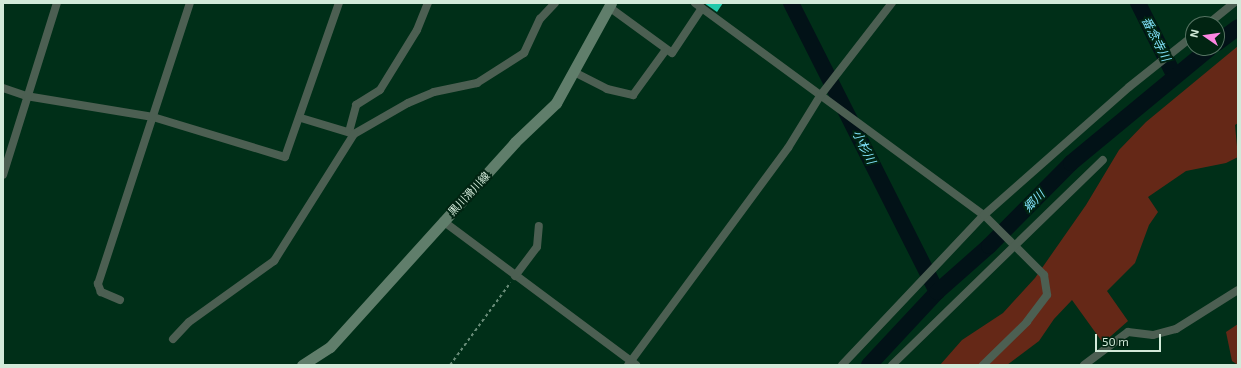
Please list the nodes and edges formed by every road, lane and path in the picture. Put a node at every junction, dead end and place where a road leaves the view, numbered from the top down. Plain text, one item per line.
1 (57, 3) edge
2 (190, 3) edge
3 (339, 3) edge
4 (428, 3) edge
5 (555, 3) edge
6 (695, 3) edge
7 (892, 3) edge
8 (1234, 3) edge
9 (610, 5) edge
10 (702, 8) junction
11 (1218, 16) edge
12 (1185, 42) edge
13 (665, 51) junction
14 (574, 72) junction
15 (3, 88) edge
16 (26, 96) junction
17 (820, 96) junction
18 (153, 117) junction
19 (302, 118) junction
20 (351, 133) junction
21 (1103, 160) dead end
22 (3, 175) edge
23 (984, 215) junction
24 (443, 221) junction
25 (539, 226) dead end
26 (1014, 245) junction
27 (515, 276) junction
28 (1238, 290) edge
29 (120, 300) dead end
30 (173, 339) dead end
31 (631, 364) edge
32 (302, 365) edge
33 (450, 365) edge
34 (842, 365) edge
35 (892, 365) edge
36 (983, 365) edge
37 (1084, 365) edge

1 - 16 street
2 - 18 street
3 - 19 street
4 - 20 street
5 - 20 street
6 - 10 street
7 - 17 street
8 - 11 street
9 - 13 street
9 - 14 main road, 黒川滑川線
10 - 13 street
10 - 17 street
12 - 23 street
13 - 14 street
14 - 24 main road, 黒川滑川線
15 - 16 street
16 - 18 street
16 - 22 street
17 - 23 street
17 - 31 street
18 - 19 street
18 - 29 street
19 - 20 street
20 - 30 street
21 - 26 street
23 - 26 street
23 - 34 street
24 - 27 street
24 - 32 main road, 黒川滑川線
25 - 27 street
26 - 35 street
26 - 36 street
27 - 31 street
27 - 33 path
28 - 37 street

